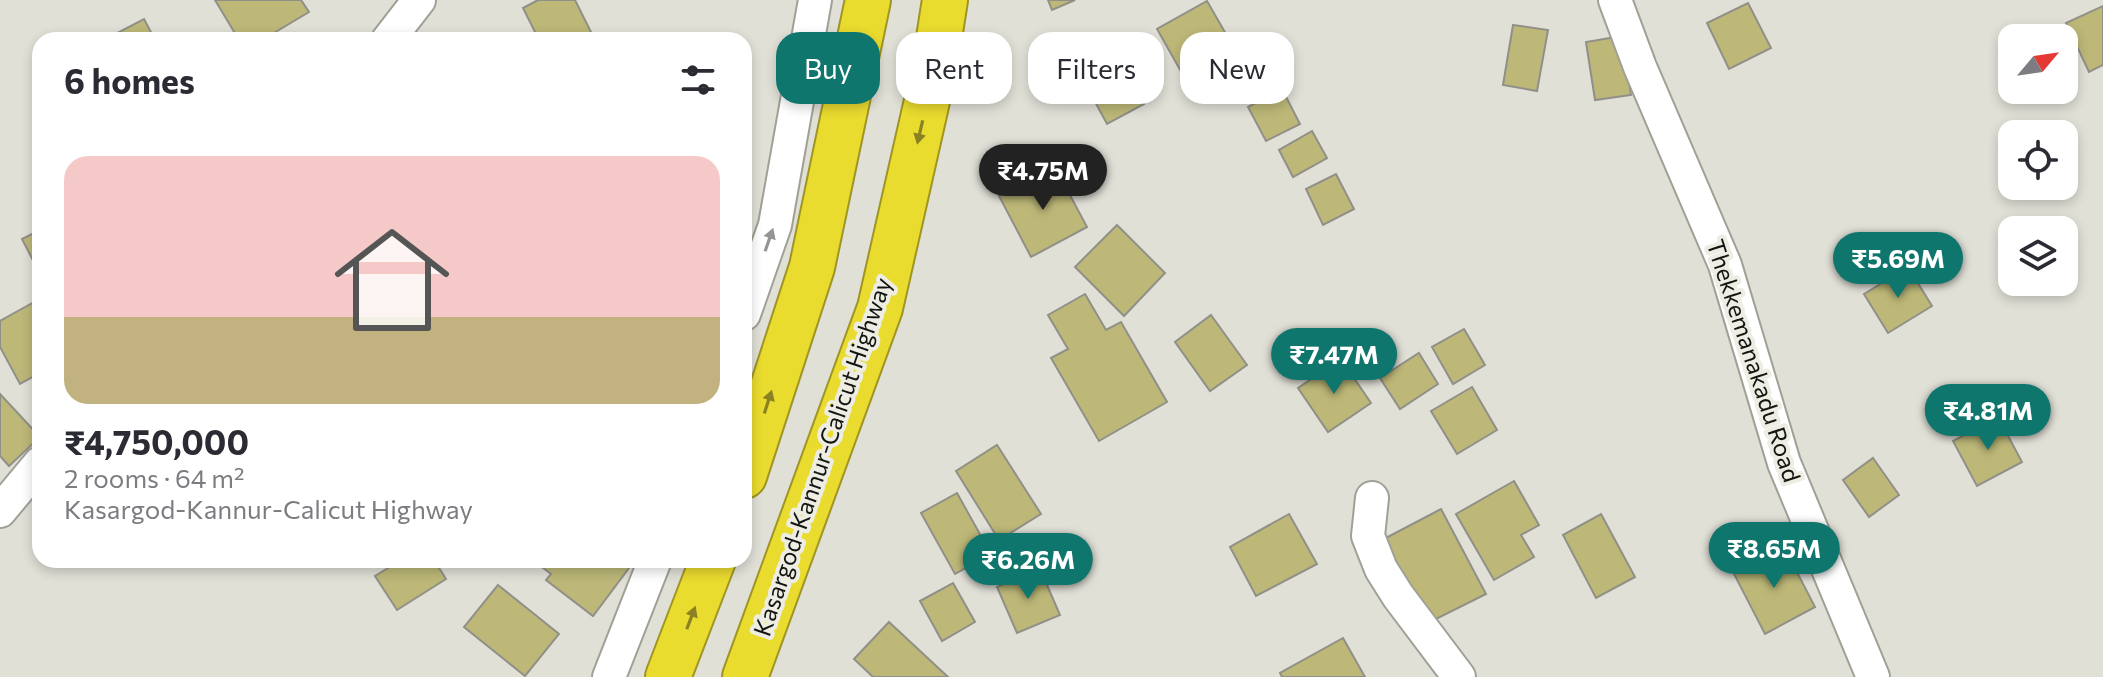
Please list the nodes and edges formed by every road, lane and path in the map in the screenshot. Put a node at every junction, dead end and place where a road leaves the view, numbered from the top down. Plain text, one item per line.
1 (419, 0) edge
2 (815, 0) edge
3 (868, 0) edge
4 (945, 0) edge
5 (1615, 0) edge
6 (394, 32) edge
7 (752, 291) edge
8 (752, 451) edge
9 (32, 473) edge
10 (1372, 498) dead end
11 (0, 511) edge
12 (652, 568) edge
13 (710, 568) edge
14 (609, 677) edge
15 (668, 677) edge
16 (745, 677) edge
17 (1459, 677) edge
18 (1873, 677) edge

1 - 6 street
7 -> 2 street
8 -> 3 highway
4 -> 16 highway, Kasargod-Kannur-Calicut Highway
5 - 18 street, Thekkemanakadu Road
9 - 11 street
10 - 17 street
12 - 14 street
15 -> 13 highway

